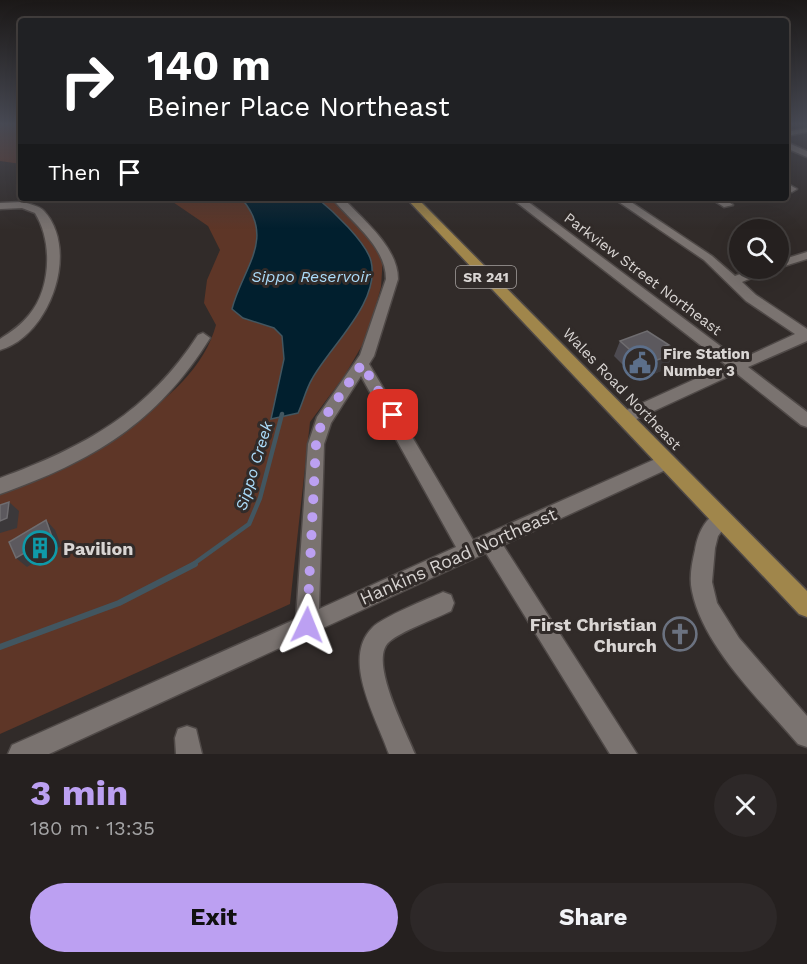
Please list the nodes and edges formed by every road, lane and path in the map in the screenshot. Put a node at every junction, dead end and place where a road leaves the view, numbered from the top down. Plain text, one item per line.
1 (340, 201) edge
2 (414, 201) edge
3 (520, 201) edge
4 (622, 201) edge
5 (721, 201) edge
6 (728, 205) dead end
7 (0, 206) edge
8 (807, 255) edge
9 (789, 261) edge
10 (739, 279) edge
11 (734, 281) junction
12 (807, 335) edge
13 (203, 338) dead end
14 (0, 345) edge
15 (362, 364) junction
16 (737, 367) junction
17 (624, 418) junction
18 (807, 421) edge
19 (666, 462) junction
20 (0, 486) edge
21 (722, 519) junction
22 (480, 547) junction
23 (443, 603) dead end
24 (807, 606) edge
25 (307, 625) junction
26 (807, 735) edge
27 (21, 754) edge
28 (402, 754) edge
29 (624, 754) edge

1 - 15 street
2 - 17 main road, Wales Road Northeast / SR 241
3 - 16 street, Parkview Street Northeast
4 - 11 street
5 - 6 street
7 - 14 street
8 - 9 street
10 - 11 street
11 - 12 street
12 - 16 street
13 - 20 street
15 - 22 street
15 - 25 street
16 - 17 street
16 - 18 street, Parkview Street Northeast
17 - 19 main road, Wales Road Northeast / SR 241
19 - 21 main road, Wales Road Northeast / SR 241
19 - 22 street, Hankins Road Northeast
21 - 24 main road, Wales Road Northeast / SR 241
21 - 26 street
22 - 25 street, Hankins Road Northeast
22 - 29 street
23 - 28 street
25 - 27 street, Hankins Road Northeast

